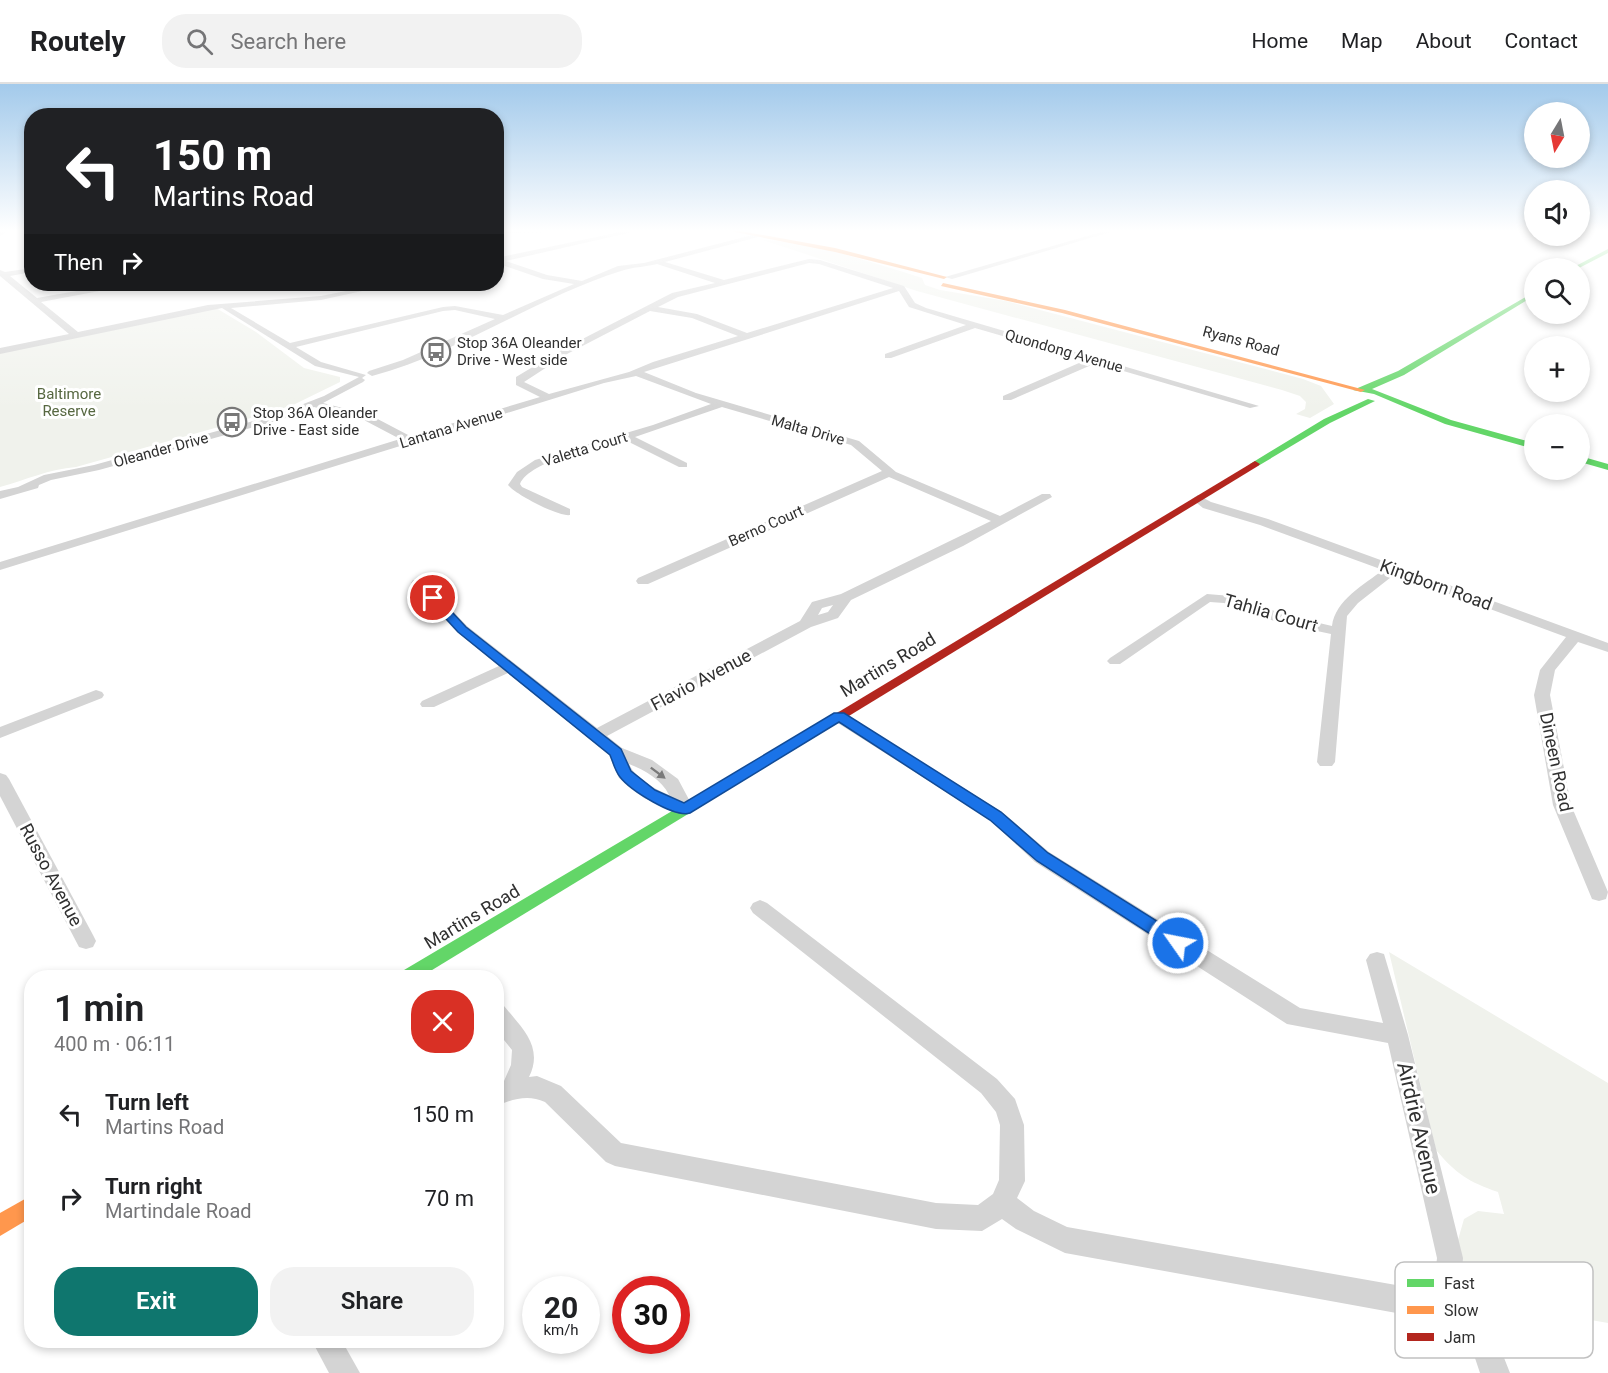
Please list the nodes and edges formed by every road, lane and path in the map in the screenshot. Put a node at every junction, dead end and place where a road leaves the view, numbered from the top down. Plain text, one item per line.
1 (22, 290) edge
2 (565, 290) edge
3 (692, 290) edge
4 (894, 290) edge
5 (902, 290) edge
6 (984, 290) edge
7 (984, 290) edge
8 (89, 291) edge
9 (356, 291) edge
10 (1524, 300) edge
11 (35, 301) junction
12 (226, 306) junction
13 (648, 308) junction
14 (1063, 311) junction
15 (504, 318) junction
16 (974, 325) junction
17 (76, 335) junction
18 (747, 336) junction
19 (289, 346) junction
20 (0, 351) edge
21 (888, 356) dead end
22 (1095, 360) junction
23 (637, 373) junction
24 (360, 378) junction
25 (1367, 395) junction
26 (548, 397) junction
27 (1007, 398) dead end
28 (313, 404) junction
29 (720, 404) junction
30 (1254, 406) dead end
31 (627, 437) junction
32 (410, 440) junction
33 (1524, 443) edge
34 (1590, 462) edge
35 (683, 465) dead end
36 (1608, 467) edge
37 (890, 472) junction
38 (0, 495) edge
39 (1046, 497) dead end
40 (1198, 499) junction
41 (566, 512) dead end
42 (1001, 521) junction
43 (0, 566) edge
44 (1392, 570) junction
45 (643, 580) dead end
46 (418, 583) dead end
47 (1338, 631) junction
48 (1575, 636) junction
49 (1608, 648) edge
50 (1115, 661) dead end
51 (509, 667) junction
52 (96, 695) dead end
53 (428, 704) dead end
54 (839, 716) junction
55 (0, 732) edge
56 (595, 736) junction
57 (1326, 762) dead end
58 (0, 778) edge
59 (7, 807) edge
60 (685, 809) junction
61 (1599, 894) dead end
62 (760, 908) dead end
63 (86, 941) dead end
64 (1377, 960) dead end
65 (418, 970) edge
66 (504, 1023) edge
67 (1397, 1035) junction
68 (504, 1091) edge
69 (1002, 1203) junction
70 (24, 1210) edge
71 (0, 1225) edge
72 (1450, 1262) edge
73 (1395, 1299) edge
74 (330, 1348) edge
75 (1489, 1358) edge
76 (345, 1373) edge
77 (1494, 1373) edge

1 - 11 street
2 - 15 street
3 - 13 street, Quondong Avenue
4 - 18 street, Lantana Avenue
5 - 16 street, Quondong Avenue
6 - 14 street, Ryans Road
7 - 14 street, Ryans Road
8 - 11 street
9 - 12 street
10 - 25 street, Martins Road
11 - 17 street
12 - 17 street
12 - 19 street
13 - 18 street
13 - 26 street, Quondong Avenue
14 - 25 street, Ryans Road
15 - 19 street
15 - 24 street
16 - 21 street
16 - 22 street, Quondong Avenue
17 - 20 street
18 - 23 street, Lantana Avenue
19 - 24 street
22 - 27 street
22 - 30 street, Quondong Avenue
23 - 26 street, Lantana Avenue
23 - 29 street, Malta Drive
24 - 28 street, Oleander Drive
25 - 33 street, Ryans Road
25 - 40 street, Martins Road
26 - 32 street, Lantana Avenue
28 - 32 street
28 - 38 street, Oleander Drive
29 - 31 street, Valetta Court
29 - 37 street, Malta Drive
31 - 35 street
31 - 41 street, Valetta Court
32 - 43 street, Lantana Avenue
34 - 36 street
37 - 42 street, Malta Drive
37 - 45 street, Berno Court
39 - 42 street, Flavio Avenue
40 - 44 street, Kingborn Road
40 - 54 street, Martins Road
42 - 56 street, Flavio Avenue
44 - 47 street
44 - 48 street, Kingborn Road
46 - 51 street
47 - 50 street, Tahlia Court
47 - 57 street
48 - 49 street, Kingborn Road
48 - 61 street, Dineen Road
51 - 53 street
51 - 56 street
52 - 55 street
54 - 60 street, Martins Road
54 - 67 street
56 - 60 street
58 - 59 street, Russo Avenue
59 - 63 street, Russo Avenue
60 - 65 street, Martins Road
62 - 69 street
64 - 67 street, Airdrie Avenue
66 - 68 street
67 - 72 street, Airdrie Avenue
68 - 69 street
69 - 73 street
70 - 71 street
74 - 76 street
75 - 77 street

